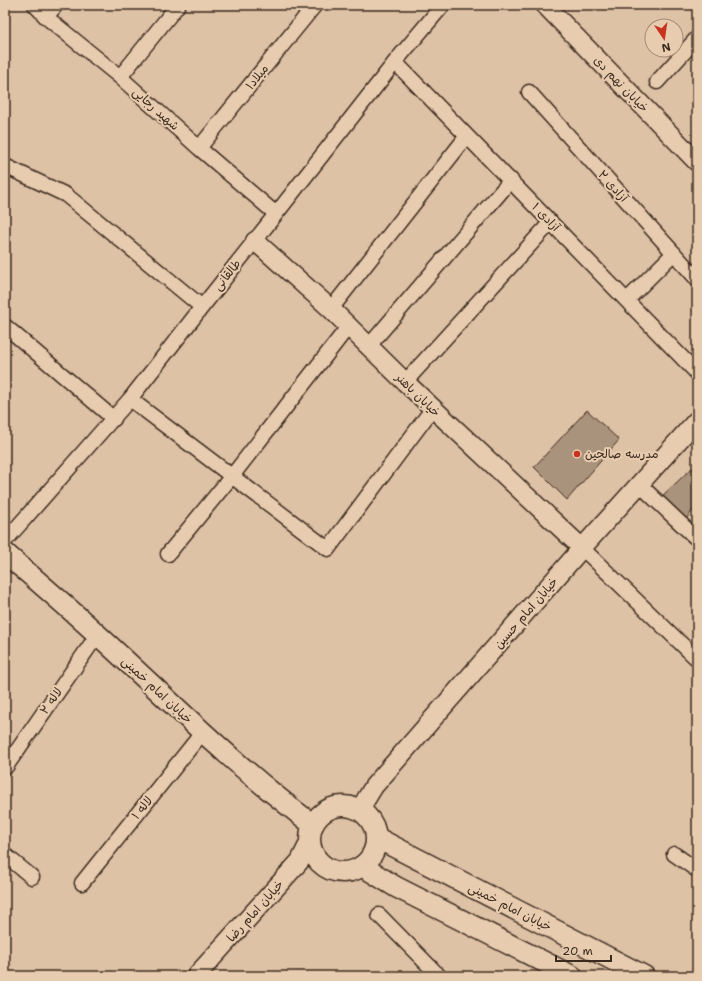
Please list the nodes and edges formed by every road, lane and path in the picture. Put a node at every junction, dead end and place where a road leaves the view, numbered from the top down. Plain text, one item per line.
1 (35, 5) edge
2 (56, 5) edge
3 (178, 5) edge
4 (315, 5) edge
5 (443, 5) edge
6 (545, 5) edge
7 (46, 17) junction
8 (697, 38) edge
9 (396, 62) junction
10 (120, 77) junction
11 (656, 82) dead end
12 (528, 92) dead end
13 (467, 136) junction
14 (199, 148) junction
15 (697, 162) edge
16 (5, 166) edge
17 (510, 180) junction
18 (276, 214) junction
19 (550, 222) junction
20 (254, 241) junction
21 (674, 254) junction
22 (697, 279) edge
23 (627, 300) junction
24 (202, 307) junction
25 (331, 309) junction
26 (5, 326) edge
27 (348, 327) junction
28 (368, 347) junction
29 (697, 373) edge
30 (405, 382) junction
31 (130, 399) junction
32 (433, 408) junction
33 (114, 419) junction
34 (697, 420) edge
35 (232, 476) junction
36 (639, 484) junction
37 (697, 539) edge
38 (5, 541) edge
39 (582, 548) junction
40 (5, 553) edge
41 (168, 554) dead end
42 (98, 634) junction
43 (697, 659) edge
44 (202, 732) junction
45 (5, 768) edge
46 (360, 809) junction
47 (310, 833) junction
48 (377, 838) junction
49 (674, 854) dead end
50 (5, 855) edge
51 (362, 866) junction
52 (697, 870) edge
53 (32, 877) dead end
54 (82, 883) dead end
55 (379, 915) dead end
56 (196, 976) edge
57 (439, 976) edge
58 (572, 976) edge
59 (644, 976) edge

1 - 7 street, شهید رجایی
2 - 7 street
3 - 10 street
4 - 14 street, میلاد۱
5 - 9 street, طالقانی
6 - 15 street, خیابان نهم دی
7 - 10 street, شهید رجایی
8 - 11 street
9 - 13 street, آزادی ۱
9 - 18 street, طالقانی
10 - 14 street, شهید رجایی
12 - 21 street, آزادی ۲
13 - 17 street, آزادی ۱
13 - 25 street
14 - 18 street, شهید رجایی
16 - 24 street
17 - 19 street, آزادی ۱
17 - 28 street
18 - 20 street, طالقانی
19 - 23 street, آزادی ۱
19 - 30 street
20 - 24 street, طالقانی
20 - 25 street, خیابان باهنر
21 - 22 street, آزادی ۲
21 - 23 street
23 - 29 street, آزادی ۱
24 - 31 street, طالقانی
25 - 27 street, خیابان باهنر
26 - 33 street
27 - 28 street, خیابان باهنر
27 - 35 street
28 - 30 street, خیابان باهنر
30 - 32 street, خیابان باهنر
31 - 33 street, طالقانی
31 - 35 street
32 - 35 street
32 - 39 street, خیابان باهنر
33 - 38 street, طالقانی
34 - 36 street, خیابان امام حسین
35 - 41 street
36 - 37 street
36 - 39 street, خیابان امام حسین
39 - 43 street
39 - 46 street, خیابان امام حسین
40 - 42 main road, خیابان امام خمینی
42 - 44 main road, خیابان امام خمینی
42 - 45 street, لاله ۲
44 - 47 main road, خیابان امام خمینی
44 - 54 street, لاله ۱
46 - 47 main road
46 - 48 main road
47 - 51 main road
47 - 56 street, خیابان امام رضا
48 - 51 main road
48 - 59 main road, خیابان امام خمینی
49 - 52 street
50 - 53 street
51 - 58 main road
55 - 57 street

